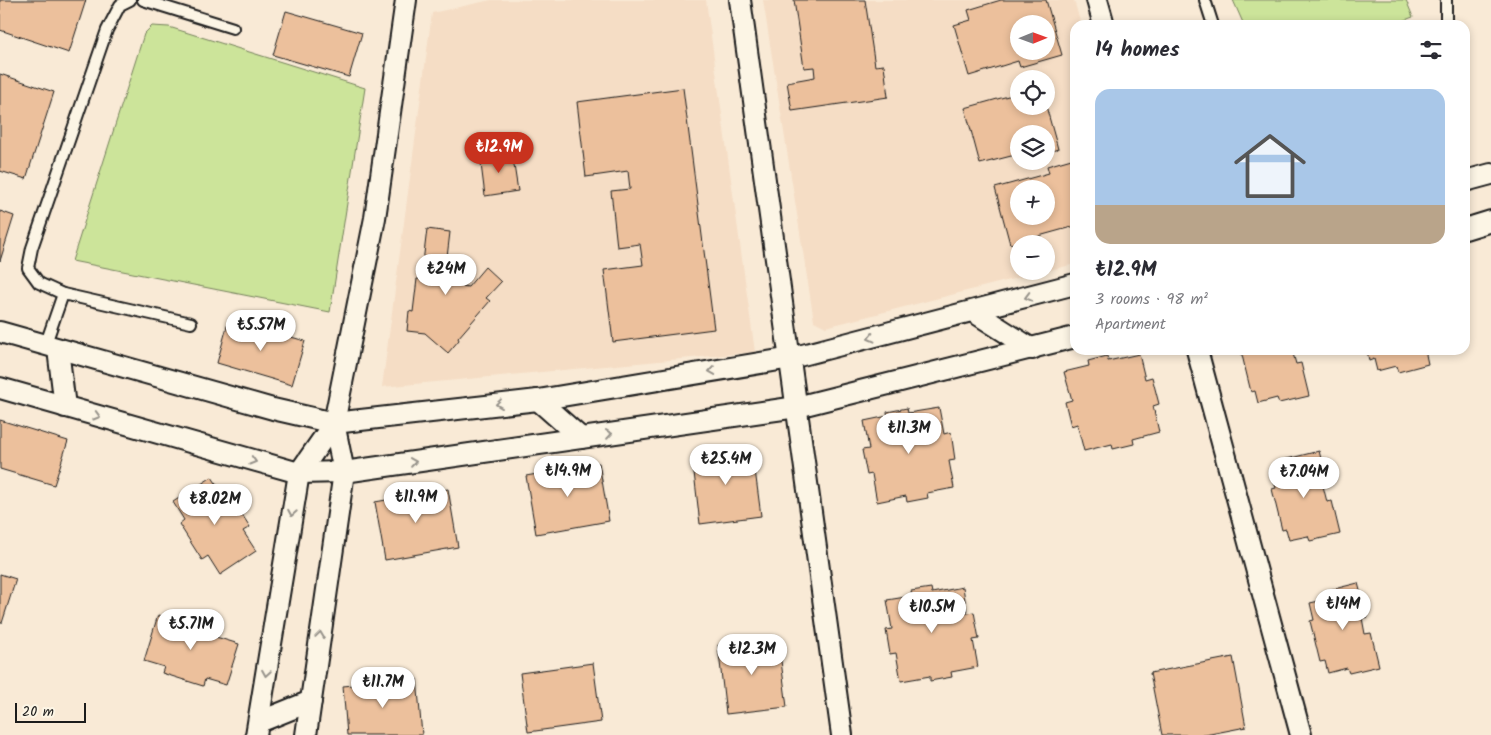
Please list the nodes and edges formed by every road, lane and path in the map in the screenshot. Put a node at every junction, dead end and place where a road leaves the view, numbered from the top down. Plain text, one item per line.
1 (130, 0) edge
2 (143, 0) edge
3 (406, 0) edge
4 (740, 0) edge
5 (1097, 0) edge
6 (1206, 0) edge
7 (1446, 0) edge
8 (1103, 20) edge
9 (1212, 20) edge
10 (1446, 20) edge
11 (233, 28) dead end
12 (1491, 174) edge
13 (1470, 180) edge
14 (1491, 222) edge
15 (1470, 227) edge
16 (1070, 285) edge
17 (63, 294) junction
18 (974, 312) junction
19 (191, 323) dead end
20 (0, 332) edge
21 (1070, 339) edge
22 (51, 347) junction
23 (1032, 350) junction
24 (1198, 355) edge
25 (791, 358) junction
26 (0, 388) edge
27 (538, 400) junction
28 (65, 406) junction
29 (796, 407) junction
30 (334, 424) junction
31 (581, 438) junction
32 (344, 472) junction
33 (299, 473) junction
34 (310, 701) junction
35 (258, 729) edge
36 (306, 735) edge
37 (842, 735) edge
38 (1301, 735) edge

1 - 17 lane
2 - 11 lane
3 - 30 street
4 - 25 street
5 - 8 street
6 - 9 lane
7 - 10 lane
12 - 13 street
14 - 15 street
16 -> 18 street
17 - 19 lane
17 - 22 lane
18 - 23 street
18 -> 25 street
20 - 22 street
21 - 23 street
22 - 28 street
22 - 30 street
23 - 29 street
24 - 38 street
25 -> 27 street
25 - 29 street
26 - 28 street
27 -> 30 street
27 - 31 street
28 -> 33 street
31 -> 29 street
29 - 37 street
30 - 32 street
30 - 33 street
32 -> 31 street
32 - 33 street
34 -> 32 street
33 -> 35 street
34 - 35 street
34 - 36 street

